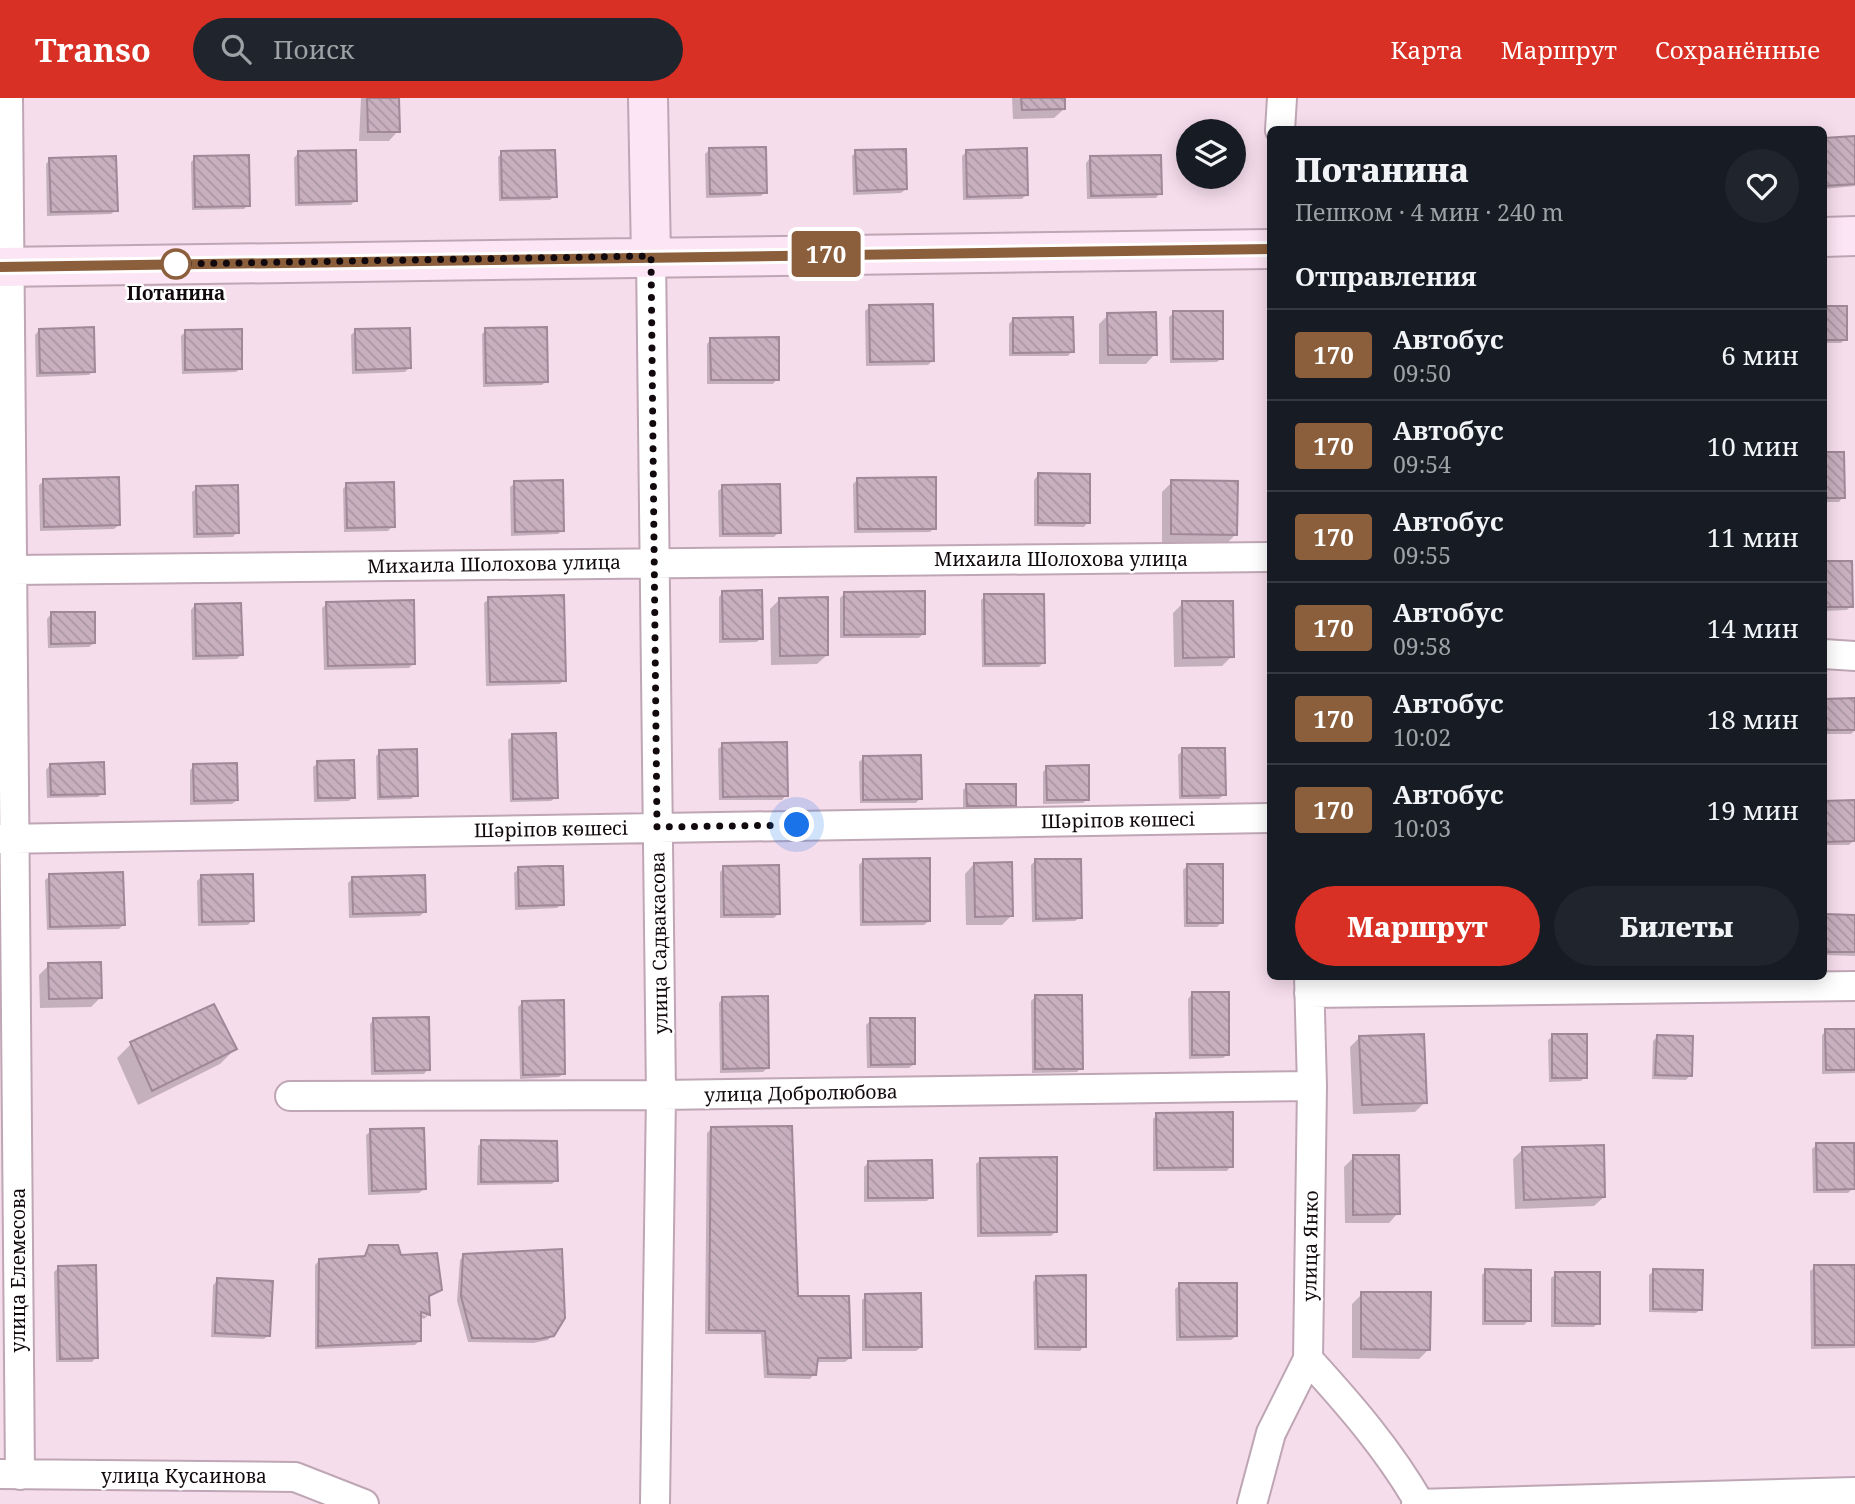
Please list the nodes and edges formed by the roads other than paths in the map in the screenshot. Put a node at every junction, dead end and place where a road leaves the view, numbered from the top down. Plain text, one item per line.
1 (8, 98) edge
2 (648, 98) edge
3 (1282, 98) edge
4 (1280, 126) edge
5 (1855, 236) edge
6 (1827, 237) edge
7 (1267, 249) edge
8 (651, 256) junction
9 (4, 267) edge
10 (1267, 557) edge
11 (654, 562) junction
12 (12, 570) junction
13 (1827, 654) edge
14 (1855, 656) edge
15 (1267, 818) edge
16 (657, 827) junction
17 (7, 839) edge
18 (1309, 985) edge
19 (1855, 986) edge
20 (1312, 1086) junction
21 (660, 1095) junction
22 (290, 1096) dead end
23 (1308, 1359) junction
24 (10, 1475) edge
25 (1855, 1492) edge
26 (364, 1504) edge
27 (655, 1504) edge
28 (1252, 1504) edge
29 (1418, 1504) edge

1 - 9 street, улица Елемесова
2 - 8 street
3 - 4 street
5 - 6 street
7 - 8 street
8 - 9 street
8 - 11 street, улица Садвакасова
9 - 12 street, улица Елемесова
10 - 11 street, Михаила Шолохова улица
11 - 12 street, Михаила Шолохова улица
11 - 16 street, улица Садвакасова
12 - 17 street, улица Елемесова
13 - 14 street
15 - 16 street, Шәріпов көшесі
16 - 17 street, Шәріпов көшесі
16 - 21 street, улица Садвакасова
17 - 24 street, улица Елемесова
18 - 19 street
18 - 20 street, улица Янко
20 - 21 street, улица Добролюбова
20 - 23 street, улица Янко
21 - 22 street, улица Добролюбова
21 - 27 street, улица Садвакасова
23 - 28 street, улица Янко
23 - 29 street
24 - 26 street, улица Кусаинова
25 - 29 street

